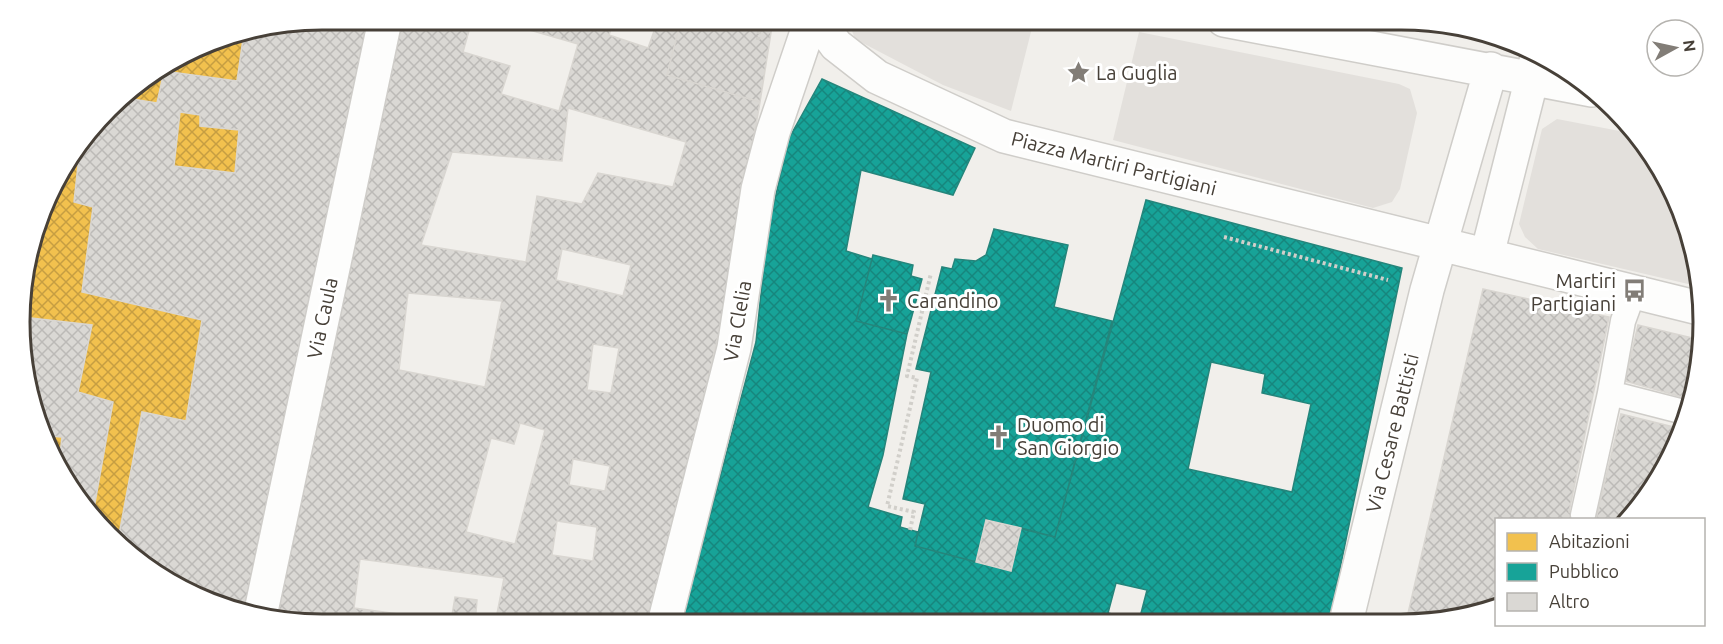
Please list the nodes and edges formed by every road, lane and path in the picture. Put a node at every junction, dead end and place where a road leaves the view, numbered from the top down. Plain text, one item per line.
1 (383, 30) edge
2 (808, 30) edge
3 (825, 30) edge
4 (1278, 30) edge
5 (1534, 68) edge
6 (1491, 69) junction
7 (1563, 79) edge
8 (1220, 236) dead end
9 (1440, 244) junction
10 (1487, 255) junction
11 (931, 273) dead end
12 (1427, 290) junction
13 (1634, 291) junction
14 (1692, 306) edge
15 (1610, 393) junction
16 (1679, 411) edge
17 (1583, 515) dead end
18 (910, 530) dead end
19 (262, 607) edge
20 (667, 614) edge
21 (1348, 614) edge

1 - 19 street, Via Caula
2 - 20 street, Via Clelia
3 - 9 street, Piazza Martiri Partigiani
4 - 6 street
5 - 6 street
5 - 7 street
5 - 10 street
6 - 9 street
8 - 12 path
9 - 10 street, Piazza Martiri Partigiani
9 - 12 street, Via Cesare Battisti
10 - 13 street, Piazza Martiri Partigiani
11 - 18 path
12 - 21 street, Via Cesare Battisti
13 - 14 street, Piazza Martiri Partigiani
13 - 15 lane
15 - 16 lane
15 - 17 lane

